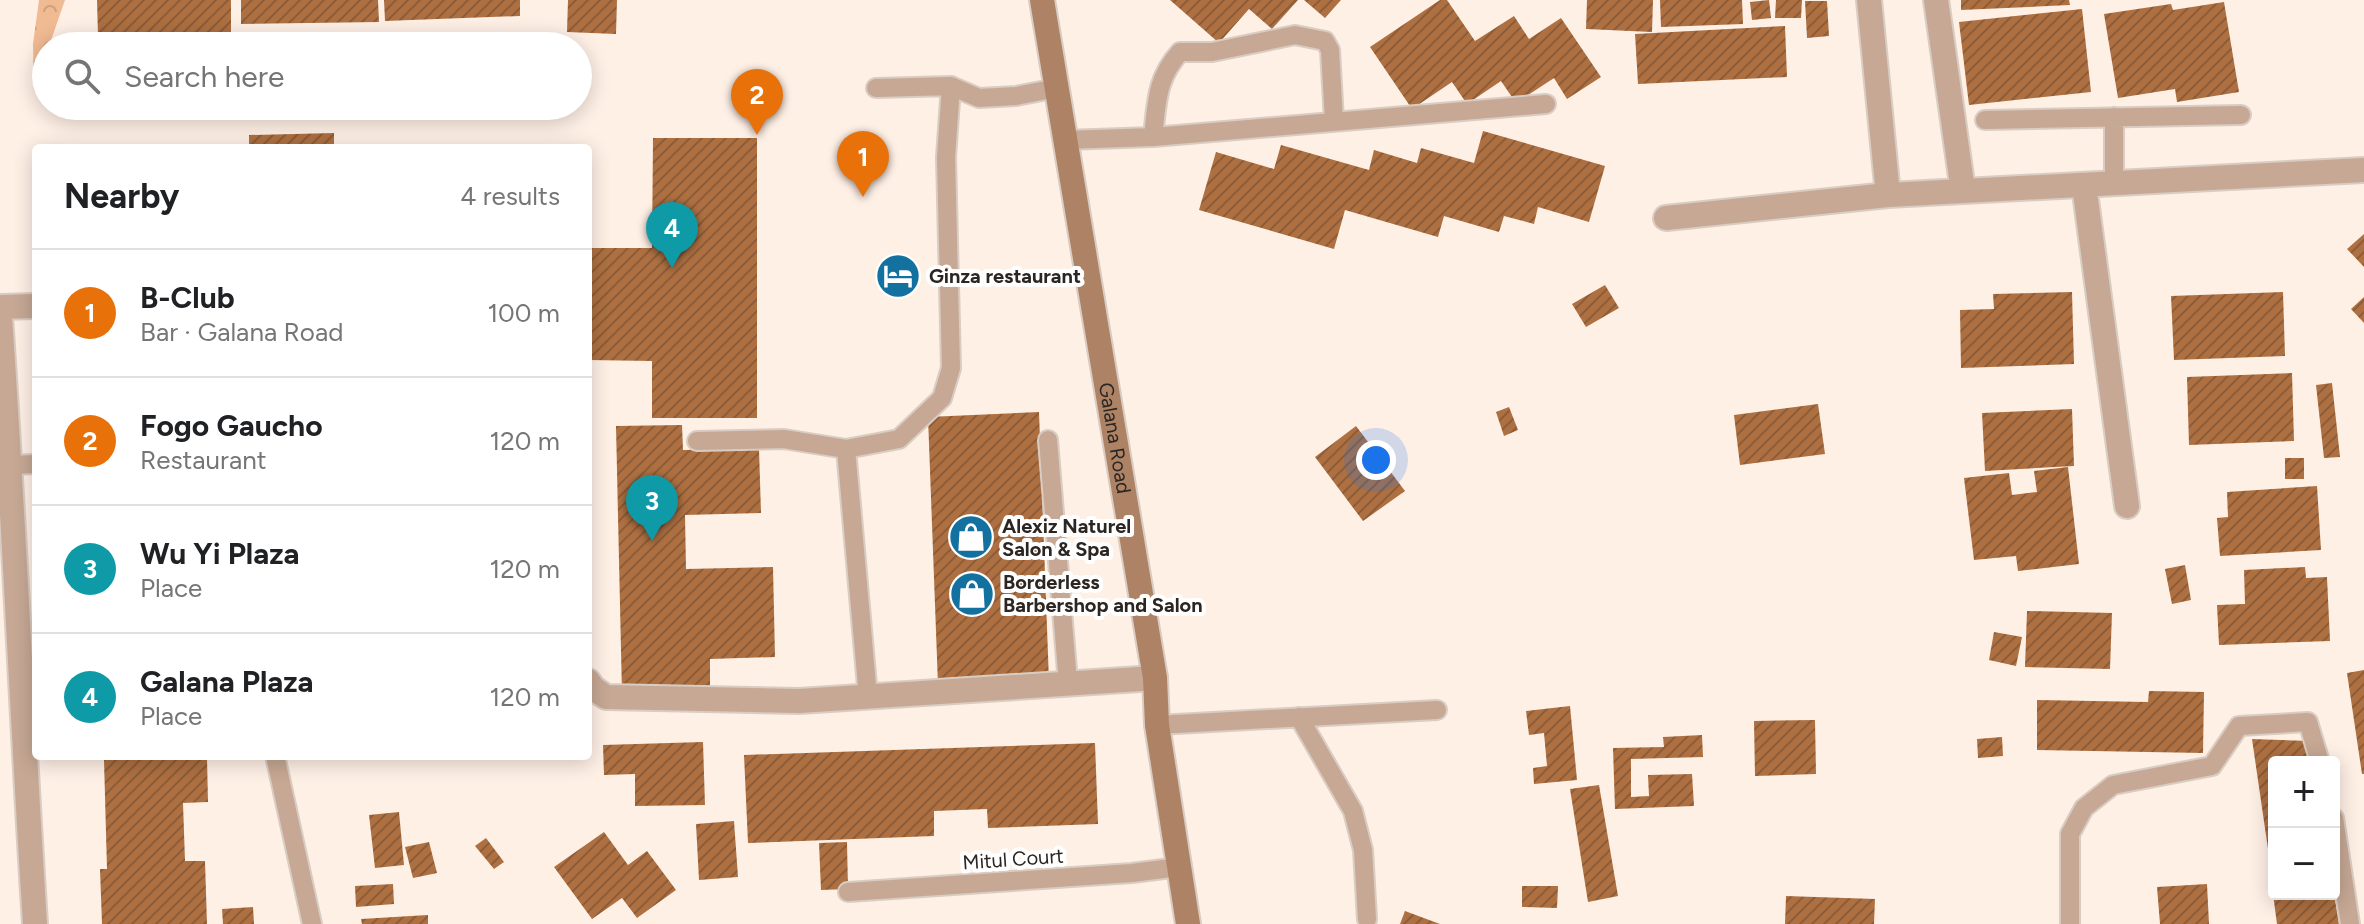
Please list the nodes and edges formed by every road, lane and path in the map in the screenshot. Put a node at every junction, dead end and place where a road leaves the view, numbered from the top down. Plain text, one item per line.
1 (1042, 0) edge
2 (1869, 0) edge
3 (1936, 0) edge
4 (951, 86) junction
5 (876, 88) dead end
6 (1057, 88) junction
7 (1546, 104) dead end
8 (2241, 115) dead end
9 (2114, 117) junction
10 (1985, 120) dead end
11 (1334, 121) junction
12 (1153, 137) junction
13 (1065, 140) junction
14 (2364, 170) edge
15 (2114, 184) junction
16 (2084, 185) junction
17 (1963, 191) junction
18 (1888, 195) junction
19 (1666, 218) dead end
20 (32, 306) edge
21 (0, 307) edge
22 (0, 317) edge
23 (1048, 440) dead end
24 (697, 441) dead end
25 (846, 449) junction
26 (32, 464) edge
27 (11, 465) junction
28 (2127, 506) dead end
29 (6, 509) edge
30 (1155, 678) junction
31 (1068, 683) junction
32 (592, 687) edge
33 (868, 697) junction
34 (1437, 710) dead end
35 (1299, 717) junction
36 (1157, 725) junction
37 (2318, 756) edge
38 (276, 760) dead end
39 (2336, 828) edge
40 (1179, 867) junction
41 (848, 892) dead end
42 (1367, 919) dead end
43 (35, 924) edge
44 (312, 924) edge
45 (1188, 924) edge
46 (2070, 924) edge
47 (2350, 924) edge

1 - 6 main road, Galana Road
2 - 18 street
3 - 17 street
4 - 5 lane
4 - 6 lane
4 - 25 lane
6 - 13 main road, Galana Road
7 - 11 lane
8 - 9 lane
9 - 10 lane
9 - 15 lane
11 - 12 lane
11 - 12 lane
12 - 13 lane
13 - 30 main road, Galana Road
14 - 15 street
15 - 16 street
16 - 17 street
16 - 28 street
17 - 18 street
18 - 19 street
20 - 21 street
22 - 27 street
23 - 31 lane
24 - 25 lane
25 - 33 lane
26 - 27 lane
27 - 29 street
29 - 43 street
30 - 31 street
30 - 36 main road, Galana Road
31 - 33 street
32 - 33 street
34 - 35 lane
35 - 36 lane
35 - 42 lane
36 - 40 main road, Galana Road
37 - 46 lane
38 - 44 lane
39 - 47 lane
40 - 41 lane, Mitul Court
40 - 45 main road, Galana Road

